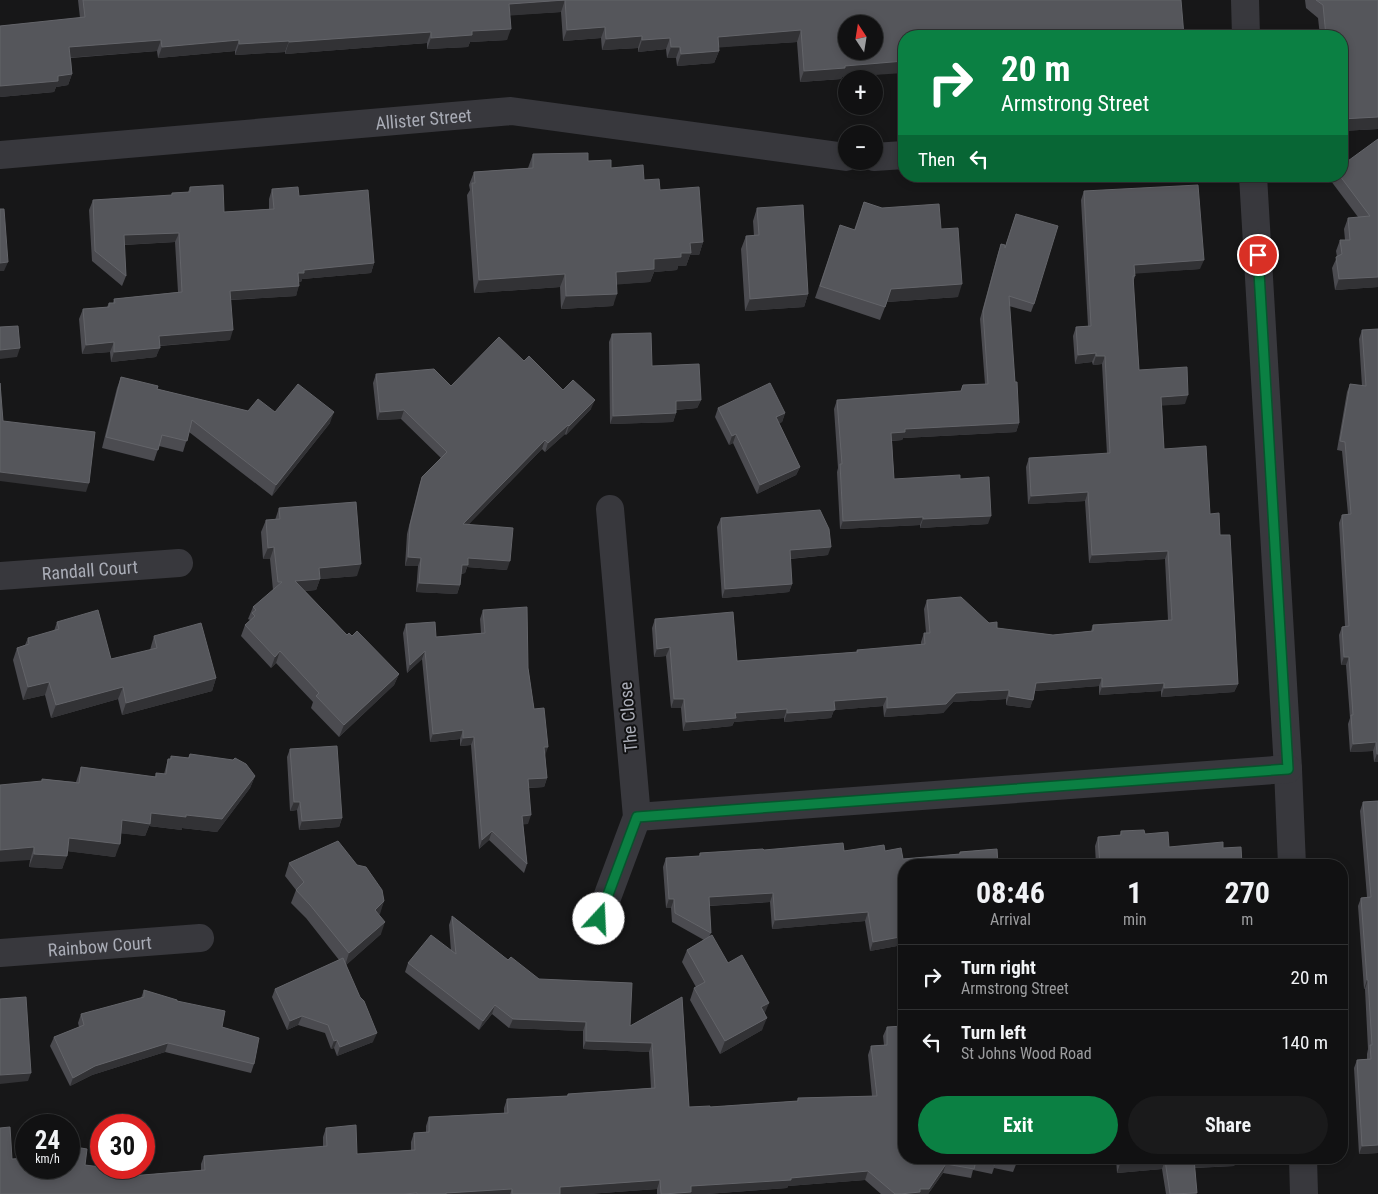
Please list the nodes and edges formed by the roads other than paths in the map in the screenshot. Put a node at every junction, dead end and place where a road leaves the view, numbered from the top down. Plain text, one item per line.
1 (1245, 0) edge
2 (1246, 30) edge
3 (0, 155) edge
4 (898, 155) edge
5 (838, 156) edge
6 (883, 156) edge
7 (1253, 182) edge
8 (610, 509) dead end
9 (179, 563) dead end
10 (0, 576) edge
11 (1288, 769) junction
12 (637, 817) junction
13 (1292, 859) edge
14 (599, 919) dead end
15 (200, 938) dead end
16 (0, 953) edge
17 (1303, 1164) edge
18 (1304, 1194) edge

1 - 2 street
3 - 5 street, Allister Street
4 - 6 street
7 - 11 street
8 - 12 street, The Close
9 - 10 street, Randall Court
11 - 12 street
11 - 13 street
12 - 14 street, The Close
15 - 16 street, Rainbow Court
17 - 18 street

